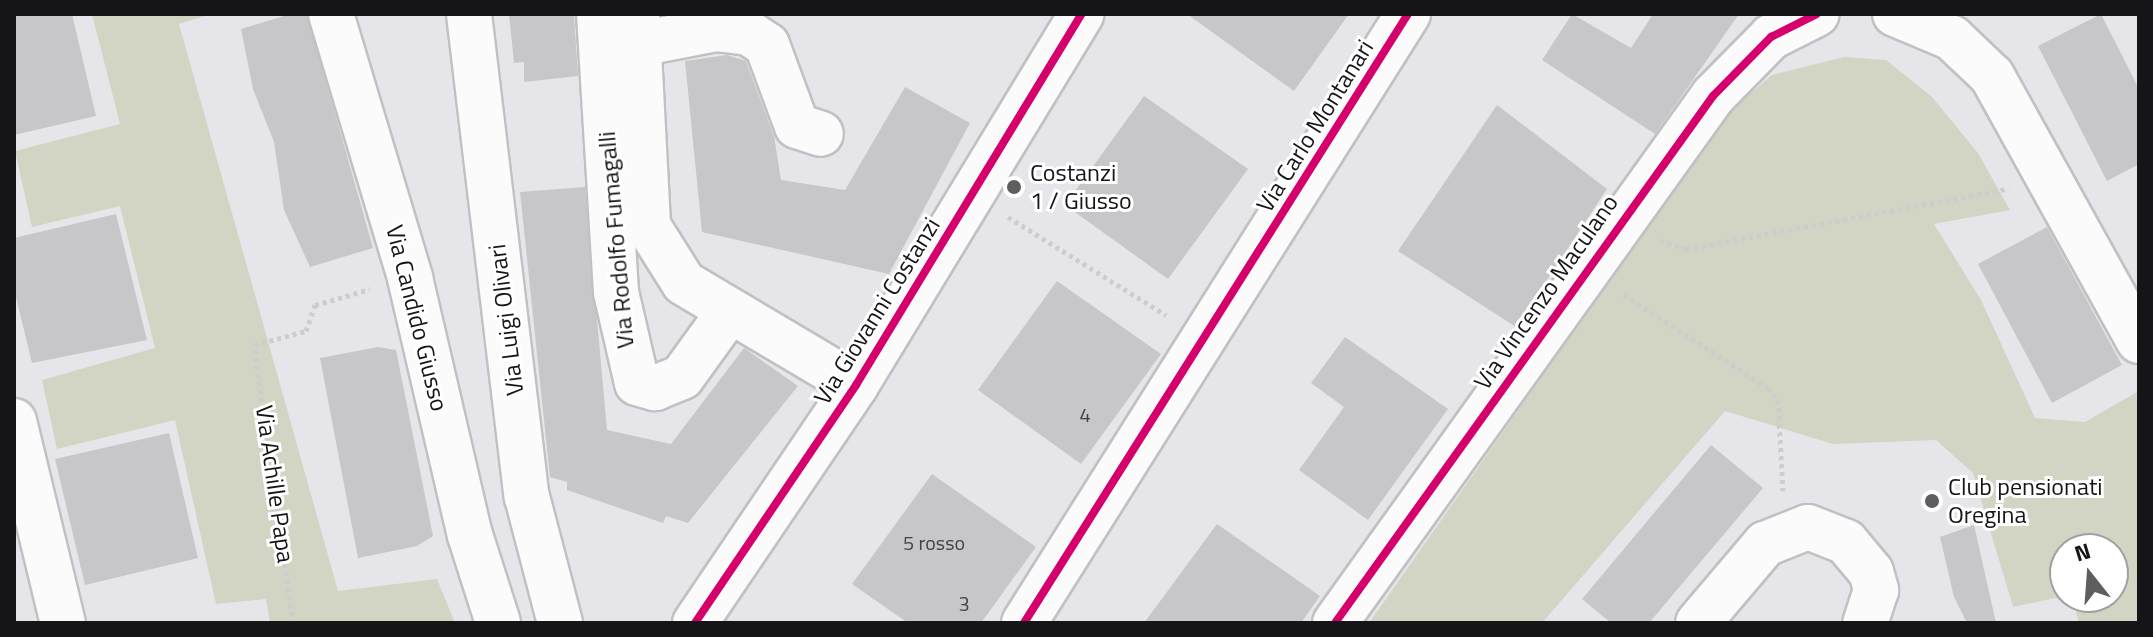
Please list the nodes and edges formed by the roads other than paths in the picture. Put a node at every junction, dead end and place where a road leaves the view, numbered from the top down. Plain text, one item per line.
1 (331, 14) edge
2 (469, 14) edge
3 (599, 14) edge
4 (1082, 14) edge
5 (1408, 14) edge
6 (1817, 14) edge
7 (1895, 14) edge
8 (638, 29) edge
9 (821, 134) dead end
10 (729, 312) junction
11 (2139, 341) edge
12 (856, 385) junction
13 (14, 421) edge
14 (1878, 619) edge
15 (63, 623) edge
16 (498, 623) edge
17 (560, 623) edge
18 (695, 623) edge
19 (1024, 623) edge
20 (1335, 623) edge
21 (1698, 623) edge

1 - 16 street, Via Candido Giusso
2 - 17 street, Via Luigi Olivari
3 - 10 street, Via Rodolfo Fumagalli
4 - 12 street, Via Giovanni Costanzi
5 - 19 street, Via Carlo Montanari
6 - 20 street, Via Vincenzo Maculano
7 - 11 street
8 - 9 street, Via Rodolfo Fumagalli
8 - 10 street, Via Rodolfo Fumagalli
10 - 12 street, Via Rodolfo Fumagalli
12 - 18 street, Via Giovanni Costanzi
13 - 15 street
14 - 21 street

